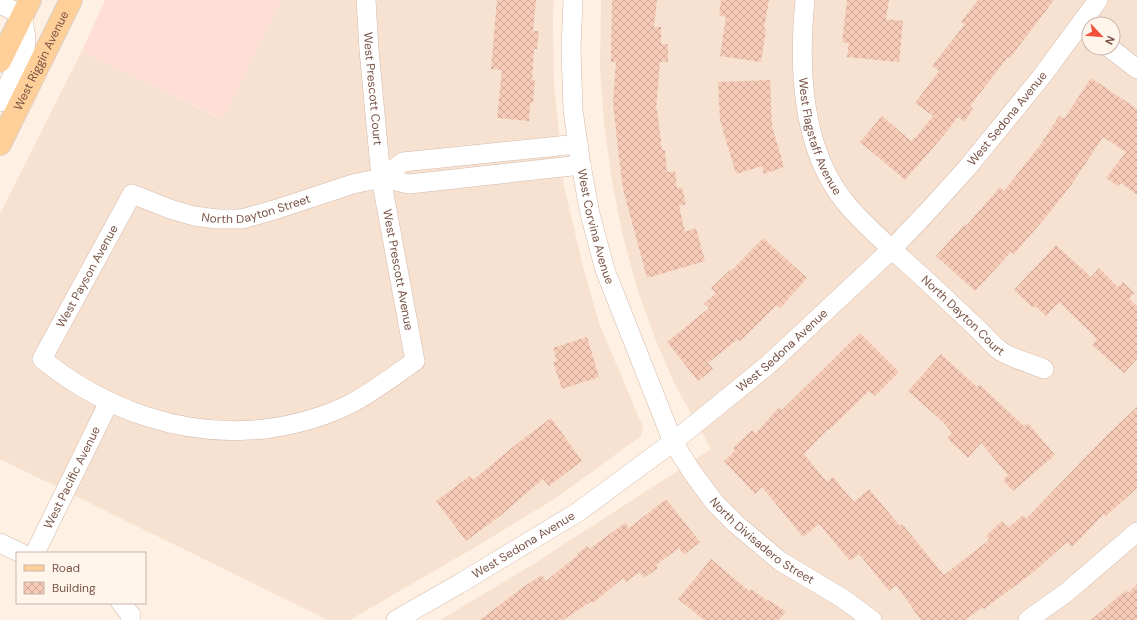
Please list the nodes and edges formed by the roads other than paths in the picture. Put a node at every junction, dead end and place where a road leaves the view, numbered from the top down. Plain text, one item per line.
1 (71, 0) edge
2 (366, 0) edge
3 (574, 0) edge
4 (805, 0) edge
5 (1098, 0) edge
6 (0, 4) edge
7 (26, 7) edge
8 (1091, 16) edge
9 (1081, 33) edge
10 (1120, 56) edge
11 (0, 61) edge
12 (1137, 69) edge
13 (0, 102) edge
14 (0, 144) edge
15 (578, 144) junction
16 (581, 165) junction
17 (381, 178) junction
18 (132, 194) joint
19 (892, 249) junction
20 (1044, 369) dead end
21 (109, 402) junction
22 (673, 442) junction
23 (1137, 532) edge
24 (0, 543) edge
25 (19, 552) edge
26 (35, 552) edge
27 (122, 604) edge
28 (130, 620) edge
29 (396, 620) edge
30 (872, 620) edge
31 (1028, 620) edge

1 - 14 main road, West Riggin Avenue
2 - 17 street, West Prescott Court
3 - 15 street, West Corvina Avenue
4 - 19 street, West Flagstaff Avenue
5 - 8 street, West Sedona Avenue
6 - 7 street
7 - 11 main road
7 - 13 street
9 - 19 street, West Sedona Avenue
10 - 12 street
15 - 16 street, West Corvina Avenue
15 - 17 street, North Dayton Street
16 - 17 street, North Dayton Street
16 - 22 street, West Corvina Avenue
17 - 18 street, North Dayton Street
17 - 21 street, West Prescott Avenue
18 - 21 street, West Payson Avenue
19 - 20 street, North Dayton Court
19 - 22 street, West Sedona Avenue
21 - 26 street, West Pacific Avenue
22 - 29 street, West Sedona Avenue
22 - 30 street, North Divisadero Street
23 - 31 street
24 - 25 street
27 - 28 street

